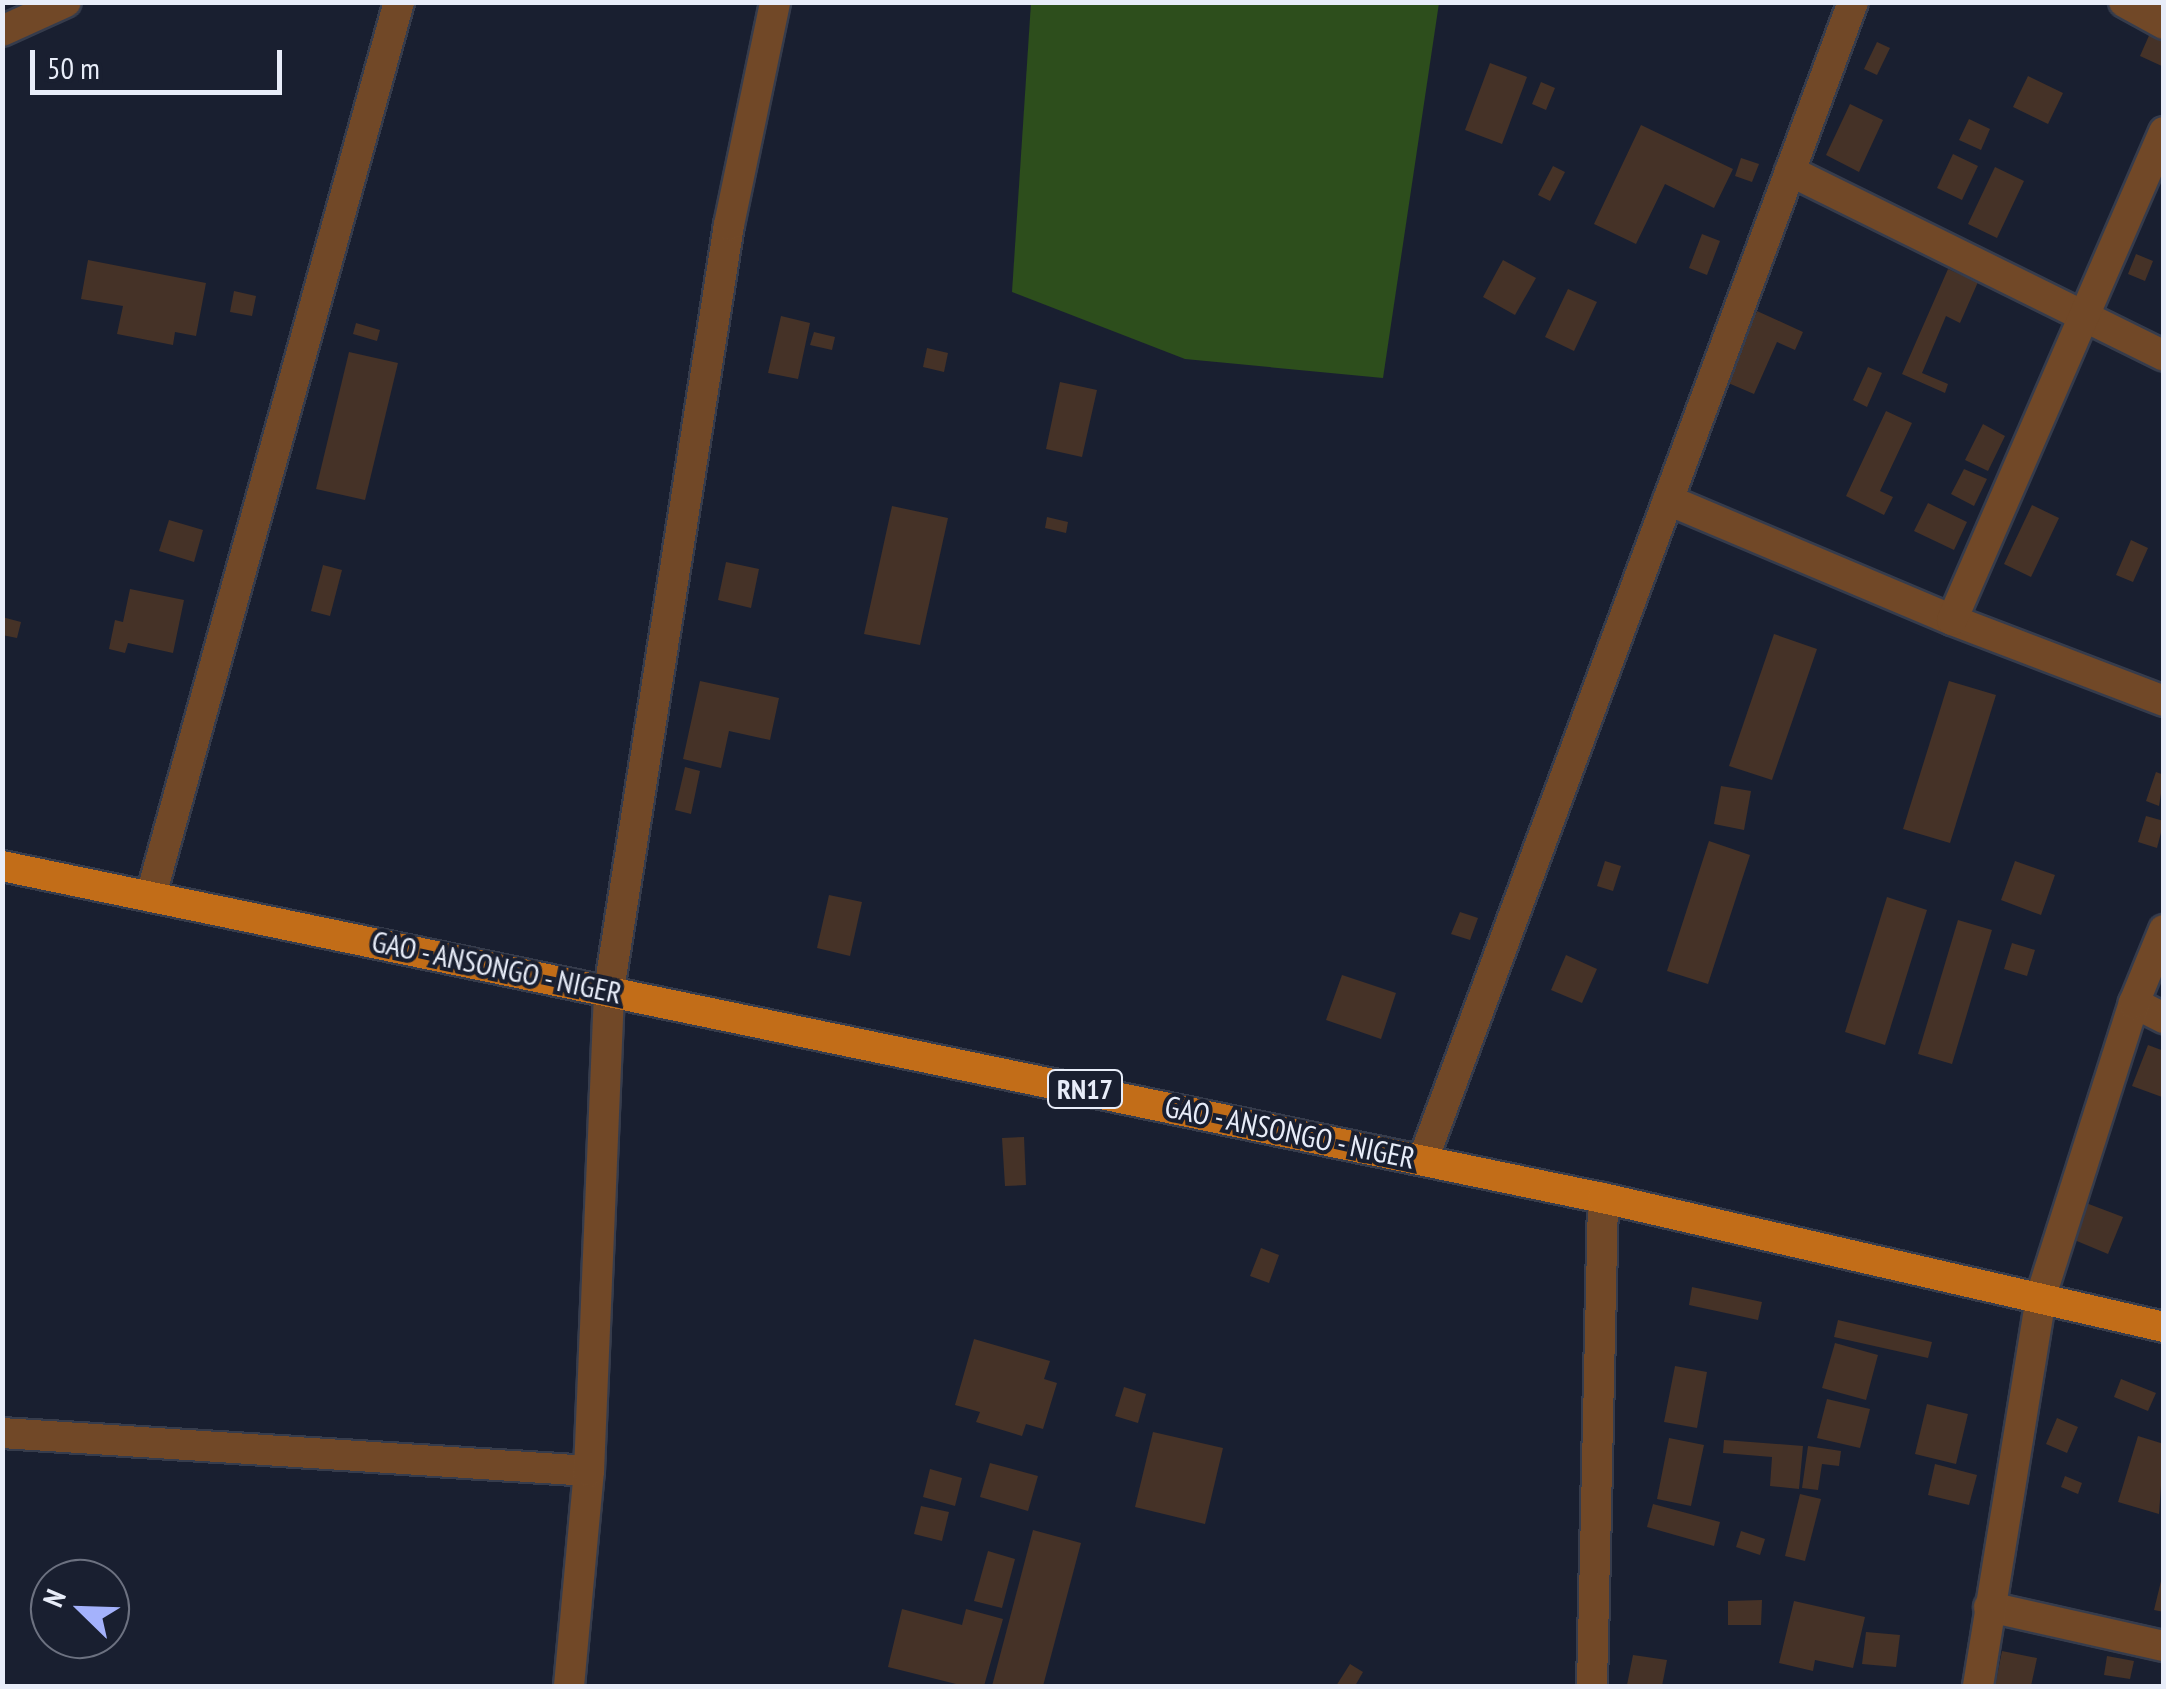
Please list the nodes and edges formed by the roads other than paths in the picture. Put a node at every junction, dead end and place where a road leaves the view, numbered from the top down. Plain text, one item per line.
1 (66, 2) edge
2 (400, 2) edge
3 (775, 2) edge
4 (1853, 2) edge
5 (2124, 2) edge
6 (2164, 24) edge
7 (2, 31) edge
8 (2164, 132) edge
9 (1790, 171) junction
10 (2080, 318) junction
11 (2164, 356) edge
12 (1668, 500) junction
13 (1952, 620) junction
14 (2164, 701) edge
15 (2, 866) edge
16 (151, 895) junction
17 (2164, 930) edge
18 (609, 990) junction
19 (2134, 1003) junction
20 (2164, 1018) edge
21 (1423, 1160) junction
22 (1603, 1198) junction
23 (2040, 1296) junction
24 (2164, 1326) edge
25 (2, 1433) edge
26 (589, 1471) junction
27 (1989, 1607) junction
28 (2164, 1646) edge
29 (569, 1686) edge
30 (1592, 1686) edge
31 (1978, 1686) edge

1 - 7 street
2 - 16 street
3 - 18 street
4 - 9 street
5 - 6 street
8 - 10 street
9 - 10 street
9 - 12 street
10 - 11 street
10 - 13 street
12 - 13 street
12 - 21 street
13 - 14 street
15 - 16 main road, GAO - ANSONGO - NIGER / RN17
16 - 18 main road, GAO - ANSONGO - NIGER / RN17
17 - 19 street
18 - 21 main road, GAO - ANSONGO - NIGER / RN17
18 - 26 street
19 - 20 street
19 - 23 street
21 - 22 main road, GAO - ANSONGO - NIGER / RN17
22 - 23 main road, GAO - ANSONGO - NIGER / RN17
22 - 30 street
23 - 24 main road, GAO - ANSONGO - NIGER / RN17
23 - 27 street
25 - 26 street
26 - 29 street
27 - 28 street
27 - 31 street

